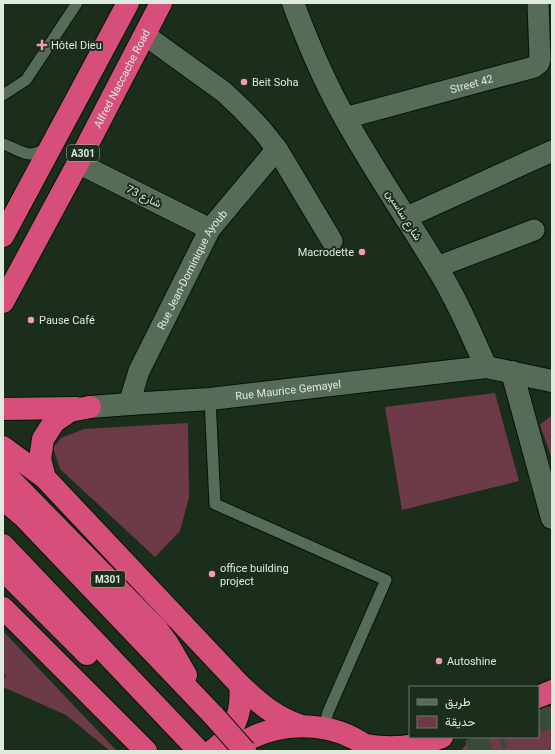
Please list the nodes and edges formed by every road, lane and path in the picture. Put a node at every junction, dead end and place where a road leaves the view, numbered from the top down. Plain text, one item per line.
1 (77, 3) edge
2 (128, 3) edge
3 (161, 3) edge
4 (293, 3) edge
5 (538, 3) edge
6 (145, 36) junction
7 (3, 95) edge
8 (345, 118) junction
9 (3, 144) edge
10 (52, 145) junction
11 (277, 150) junction
12 (552, 151) edge
13 (78, 163) junction
14 (405, 218) junction
15 (210, 229) junction
16 (534, 230) dead end
17 (3, 236) edge
18 (332, 241) dead end
19 (437, 267) junction
20 (3, 302) edge
21 (486, 367) junction
22 (512, 372) junction
23 (550, 377) edge
24 (210, 399) junction
25 (129, 404) junction
26 (90, 408) junction
27 (3, 409) edge
28 (3, 448) edge
29 (3, 472) edge
30 (45, 478) junction
31 (3, 499) edge
32 (552, 518) edge
33 (3, 545) edge
34 (3, 570) edge
35 (3, 608) edge
36 (240, 685) junction
37 (552, 691) edge
38 (539, 697) edge
39 (197, 698) junction
40 (302, 726) junction
41 (324, 728) junction
42 (188, 738) edge
43 (439, 738) edge
44 (457, 738) edge
45 (369, 748) edge
46 (146, 751) edge
47 (212, 751) edge
48 (230, 751) edge
49 (245, 751) edge
50 (449, 751) edge

1 - 7 lane
2 - 10 highway, A301
3 - 6 highway, Alfred Naccache Road / A301
4 - 8 street, شارع ساسين
5 - 8 street, Street 42
6 - 11 street
6 - 13 highway, Alfred Naccache Road / A301
8 - 14 street, شارع ساسين
9 - 10 lane
10 - 17 highway, A301
11 - 15 street, Rue Jean-Dominique Ayoub
11 - 18 street
12 - 14 street
13 - 15 street, شارع 73
13 - 20 highway, Alfred Naccache Road / A301
14 - 19 street, شارع ساسين
15 - 25 street, Rue Jean-Dominique Ayoub
16 - 19 street
19 - 21 street, شارع ساسين
21 - 22 street
21 - 24 street, Rue Maurice Gemayel
22 - 23 street
22 - 32 street
24 - 25 street, Rue Maurice Gemayel
24 - 41 lane
25 - 26 street, Rue Maurice Gemayel
26 - 27 highway
26 - 30 highway
28 - 30 highway
29 - 39 highway, M301
30 - 36 highway
31 - 39 highway
33 - 42 highway
34 - 42 highway
35 - 46 highway
36 - 40 highway
36 - 47 highway
37 - 38 highway
39 - 49 highway, M301, bridge
40 - 41 highway
40 - 48 highway
41 - 45 highway
43 - 45 highway
44 - 50 highway

